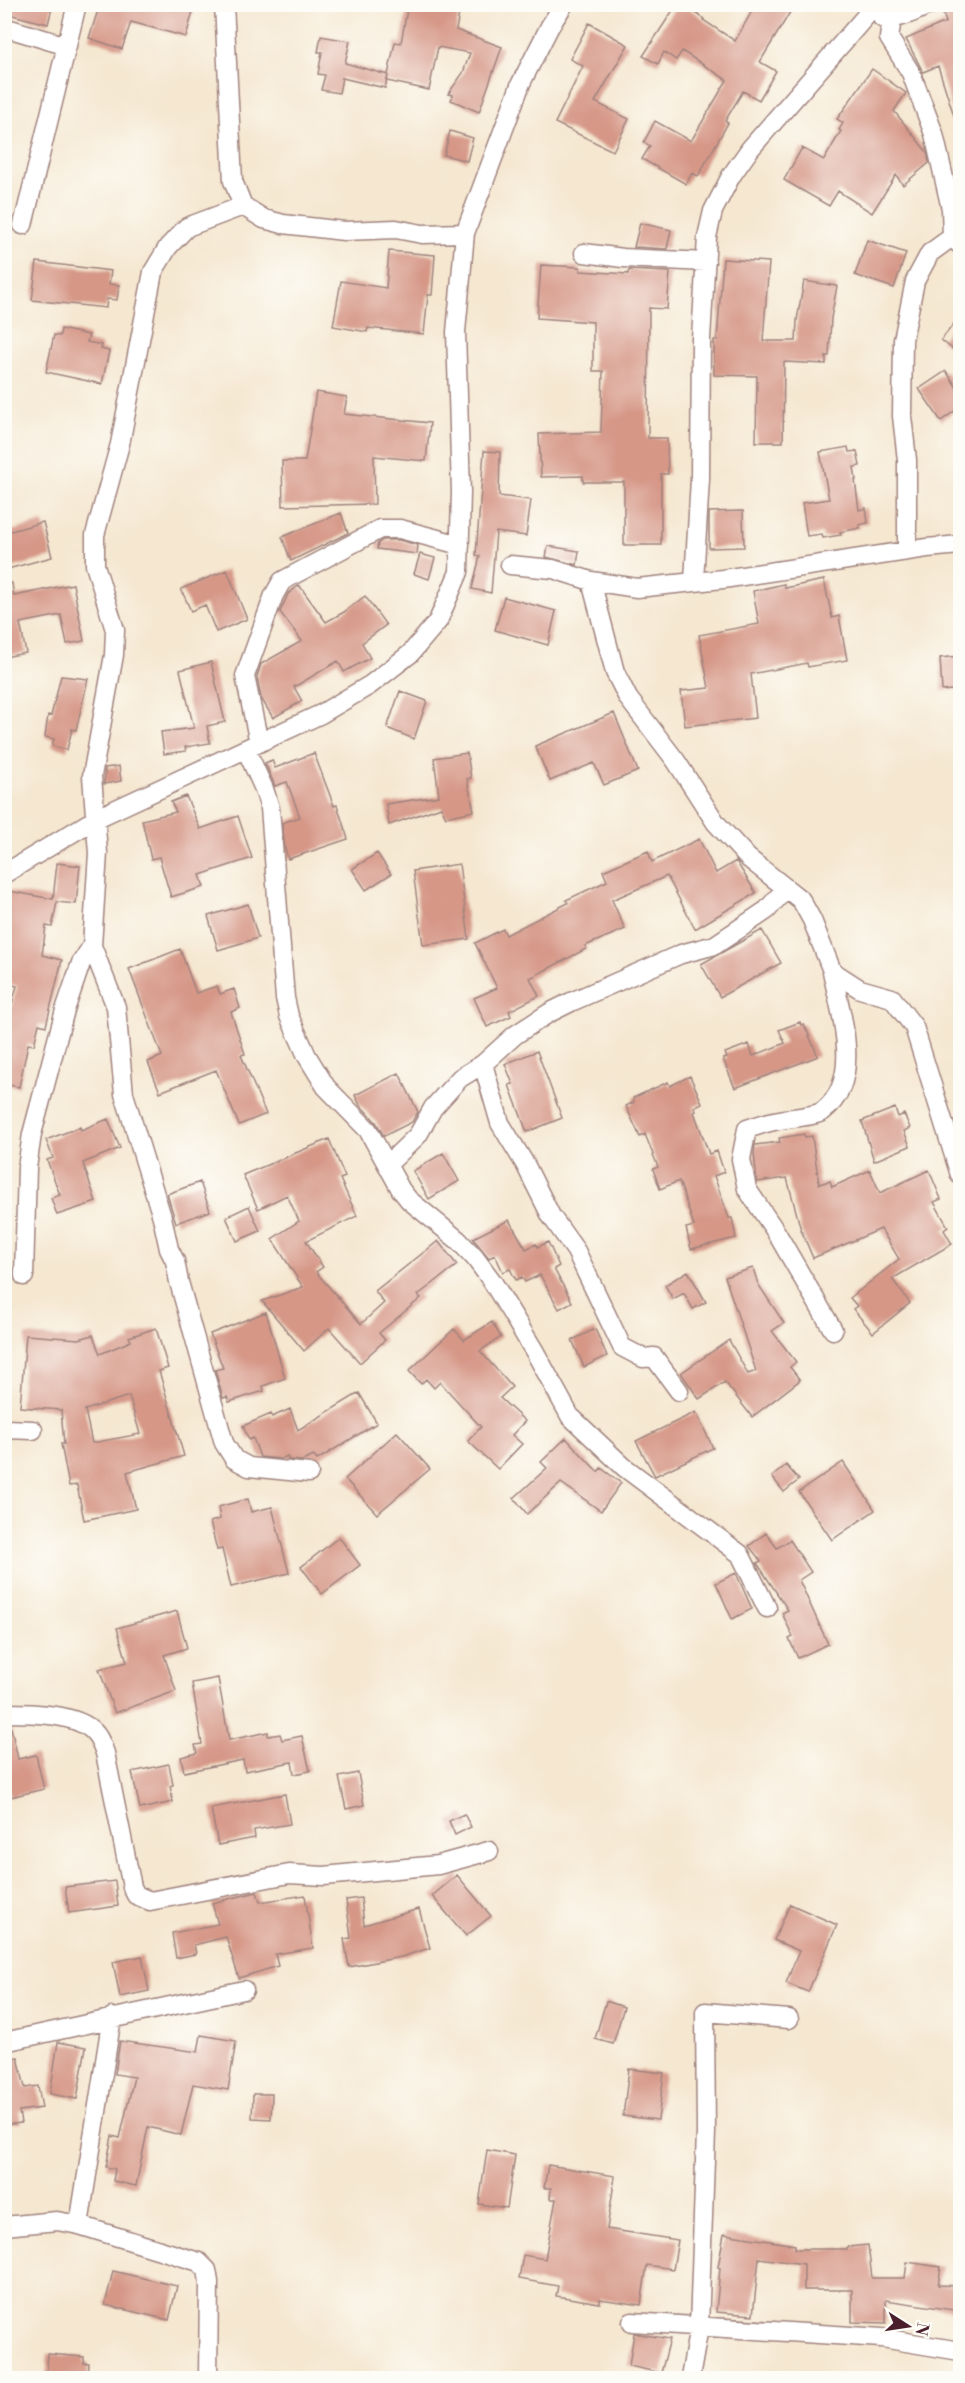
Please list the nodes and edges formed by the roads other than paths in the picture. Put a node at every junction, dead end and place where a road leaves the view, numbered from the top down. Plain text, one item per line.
1 (77, 4) edge
2 (224, 4) edge
3 (564, 4) edge
4 (930, 4) edge
5 (868, 10) edge
6 (892, 19) junction
7 (4, 27) edge
8 (67, 46) junction
9 (243, 206) junction
10 (23, 225) dead end
11 (465, 233) junction
12 (956, 241) edge
13 (584, 253) dead end
14 (706, 262) junction
15 (460, 545) junction
16 (960, 545) edge
17 (907, 551) junction
18 (510, 565) dead end
19 (591, 580) junction
20 (694, 581) junction
21 (253, 746) junction
22 (97, 818) junction
23 (4, 874) edge
24 (786, 888) junction
25 (92, 946) junction
26 (832, 971) junction
27 (483, 1064) junction
28 (387, 1165) junction
29 (960, 1175) edge
30 (24, 1276) dead end
31 (833, 1330) dead end
32 (679, 1391) dead end
33 (4, 1429) edge
34 (33, 1430) dead end
35 (309, 1473) dead end
36 (767, 1608) dead end
37 (4, 1713) edge
38 (489, 1851) dead end
39 (244, 1990) dead end
40 (112, 2017) junction
41 (789, 2019) dead end
42 (4, 2042) edge
43 (79, 2225) junction
44 (4, 2226) edge
45 (632, 2322) dead end
46 (699, 2327) junction
47 (960, 2351) edge
48 (208, 2379) edge
49 (690, 2379) edge

1 - 8 street
2 - 9 street
3 - 11 street
4 - 6 street
5 - 6 street
5 - 14 street
6 - 12 street
7 - 8 street
8 - 10 street
9 - 11 street
9 - 22 street
11 - 15 street
12 - 17 street
13 - 14 street
14 - 20 street
15 - 21 street
15 - 21 street
16 - 17 street
17 - 20 street
18 - 19 street
19 - 20 street
19 - 24 street
21 - 22 street
21 - 28 street
22 - 23 street
22 - 25 street
24 - 26 street
24 - 27 street
25 - 30 street
25 - 35 street
26 - 29 street
26 - 31 street
27 - 28 street
27 - 32 street
28 - 36 street
33 - 34 street
37 - 38 street
39 - 40 street
40 - 42 street
40 - 43 street
41 - 46 street
43 - 44 street
43 - 48 street
45 - 46 street
46 - 47 street
46 - 49 street

